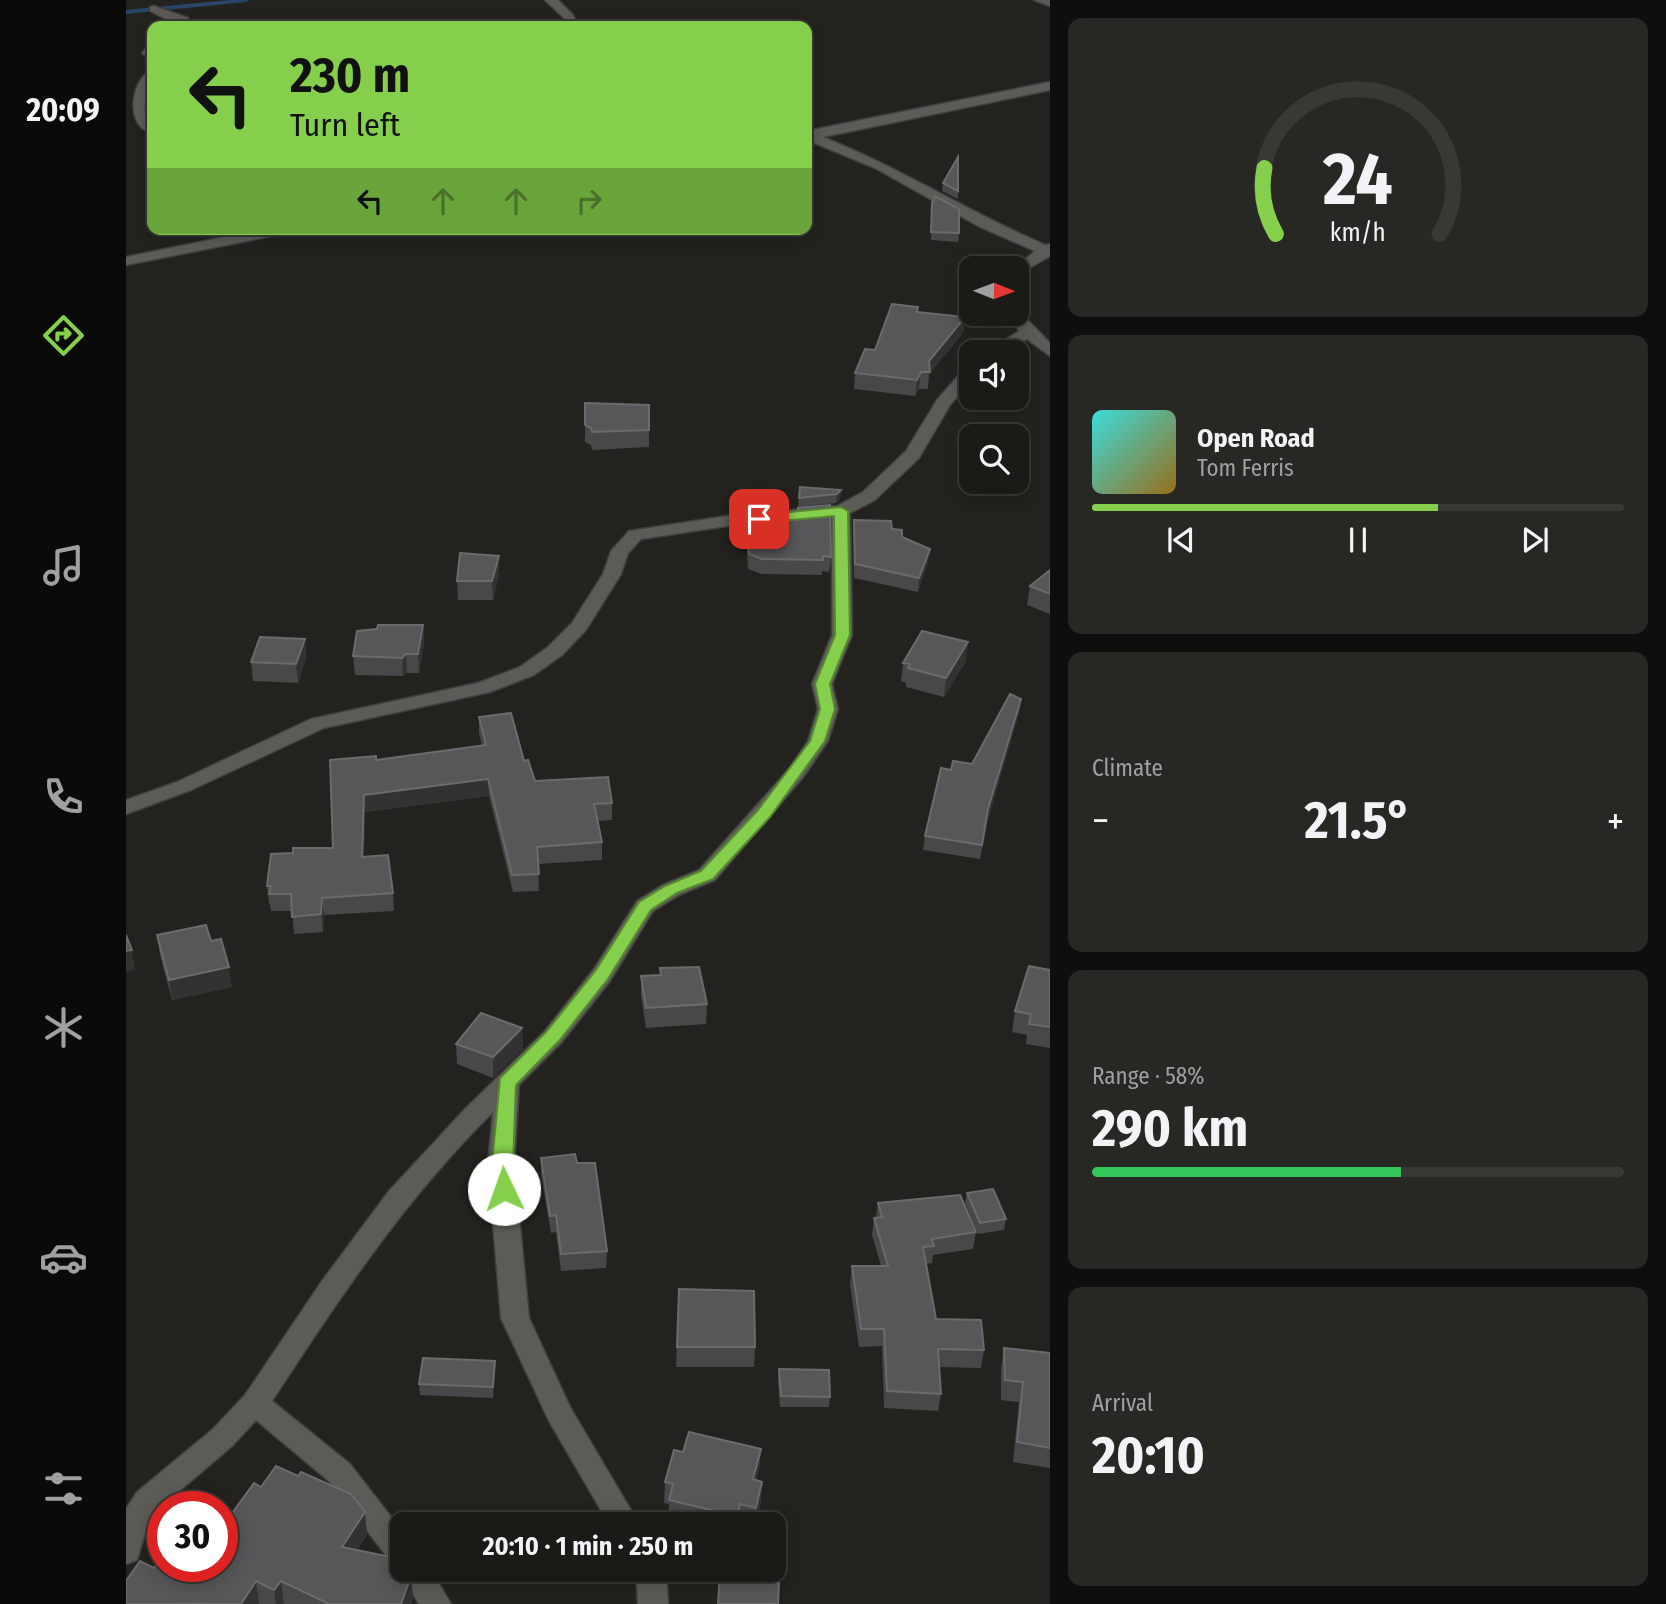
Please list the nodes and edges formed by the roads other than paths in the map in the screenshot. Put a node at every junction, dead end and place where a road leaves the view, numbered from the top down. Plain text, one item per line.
1 (551, 0) edge
2 (1040, 0) edge
3 (1050, 2) edge
4 (154, 9) dead end
5 (184, 21) edge
6 (570, 21) edge
7 (147, 84) edge
8 (1050, 86) edge
9 (147, 127) dead end
10 (812, 135) edge
11 (812, 138) edge
12 (257, 235) edge
13 (1048, 250) edge
14 (126, 261) edge
15 (1029, 262) edge
16 (1024, 326) edge
17 (1028, 332) junction
18 (1015, 340) edge
19 (1050, 351) edge
20 (959, 385) edge
21 (841, 511) junction
22 (126, 807) edge
23 (506, 1083) junction
24 (255, 1403) junction
25 (617, 1512) edge
26 (390, 1538) edge
27 (126, 1550) edge
28 (422, 1582) edge
29 (652, 1582) edge
30 (436, 1604) edge
31 (653, 1604) edge

1 - 6 street
2 - 3 street
4 - 5 street
7 - 9 street
8 - 10 street
11 - 13 street
12 - 14 street
13 - 15 street
16 - 17 street
17 - 18 street
17 - 19 street
20 - 21 street
21 - 22 street
21 - 23 street
23 - 24 street
23 - 25 street
24 - 26 street
24 - 27 street
28 - 30 street
29 - 31 street

